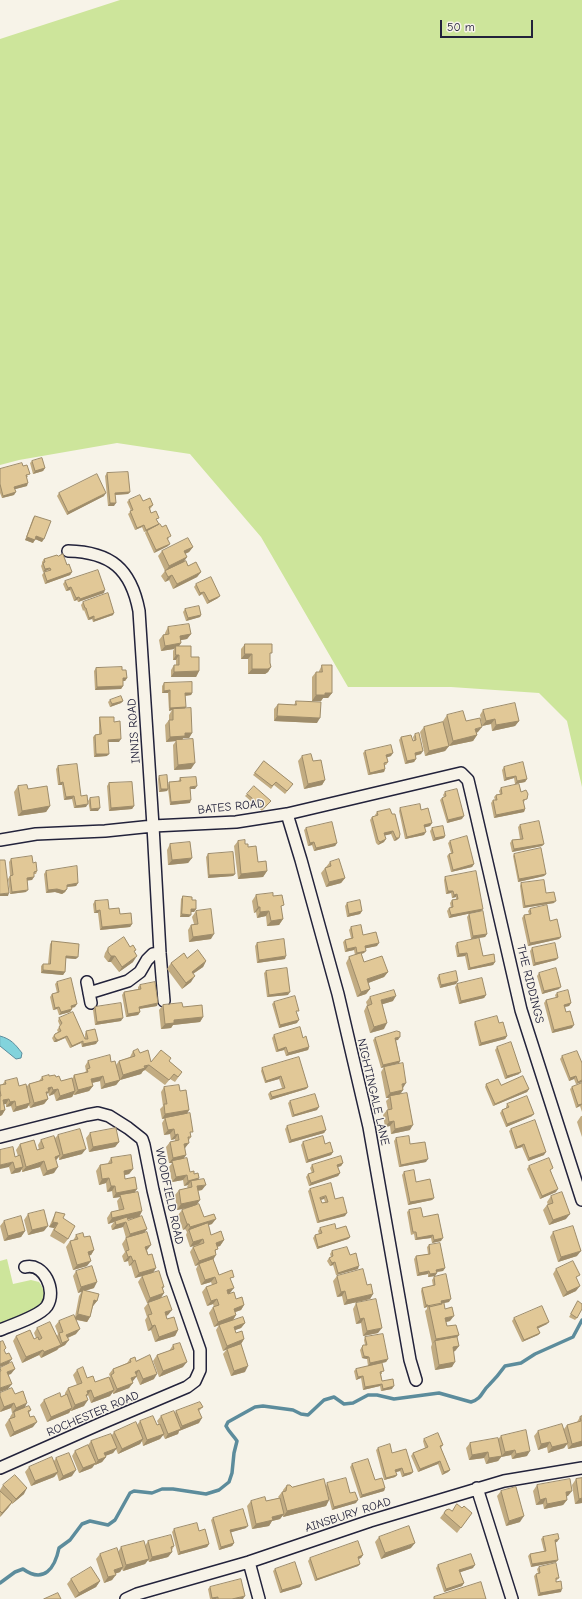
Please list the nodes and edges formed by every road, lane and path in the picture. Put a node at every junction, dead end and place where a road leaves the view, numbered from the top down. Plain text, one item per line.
1 (68, 551) dead end
2 (461, 773) joint
3 (287, 814) junction
4 (153, 826) junction
5 (0, 840) edge
6 (160, 953) junction
7 (89, 992) dead end
8 (164, 1001) dead end
9 (0, 1138) edge
10 (582, 1200) edge
11 (25, 1266) dead end
12 (0, 1330) edge
13 (416, 1380) dead end
14 (195, 1381) joint
15 (0, 1466) edge
16 (582, 1468) edge
17 (477, 1488) junction
18 (249, 1562) junction
19 (126, 1599) edge
20 (259, 1599) edge
21 (512, 1599) edge

1 - 4 street, INNIS ROAD
2 - 3 street, BATES ROAD
2 - 10 street, THE RIDDINGS
3 - 4 street, BATES ROAD
3 - 13 street, NIGHTINGALE LANE
4 - 5 street, BATES ROAD
4 - 6 street, INNIS ROAD
6 - 7 street
6 - 8 street, INNIS ROAD
9 - 14 street, WOODFIELD ROAD
11 - 12 street
14 - 15 street, ROCHESTER ROAD
16 - 17 street, AINSBURY ROAD
17 - 18 street, AINSBURY ROAD
17 - 21 street
18 - 19 street, AINSBURY ROAD
18 - 20 street

